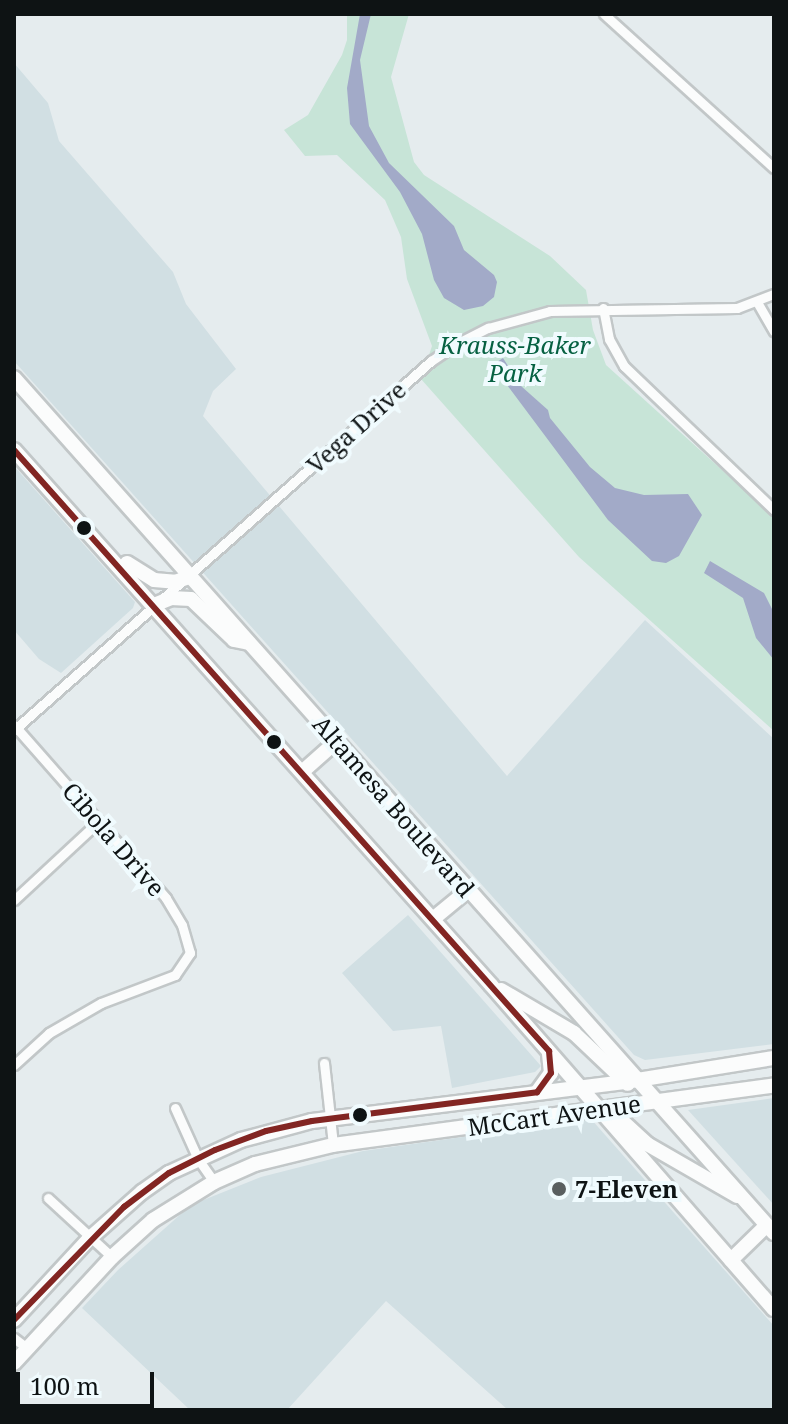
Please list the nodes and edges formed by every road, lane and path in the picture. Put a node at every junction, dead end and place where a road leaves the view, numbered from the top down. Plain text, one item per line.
1 (604, 14) edge
2 (774, 168) edge
3 (774, 294) edge
4 (757, 302) junction
5 (603, 308) junction
6 (774, 332) edge
7 (14, 378) edge
8 (14, 450) edge
9 (774, 510) edge
10 (86, 530) junction
11 (189, 577) junction
12 (154, 605) junction
13 (249, 643) junction
14 (15, 727) edge
15 (337, 741) junction
16 (302, 772) junction
17 (99, 821) junction
18 (468, 890) junction
19 (14, 900) edge
20 (433, 919) junction
21 (491, 985) junction
22 (549, 1051) junction
23 (774, 1058) edge
24 (324, 1063) dead end
25 (14, 1065) edge
26 (631, 1081) junction
27 (774, 1085) edge
28 (579, 1086) junction
29 (537, 1092) junction
30 (656, 1100) junction
31 (175, 1108) dead end
32 (604, 1109) junction
33 (330, 1119) junction
34 (333, 1145) junction
35 (198, 1159) junction
36 (214, 1182) junction
37 (48, 1198) dead end
38 (747, 1203) junction
39 (771, 1229) edge
40 (89, 1239) junction
41 (112, 1257) junction
42 (731, 1260) junction
43 (774, 1309) edge
44 (14, 1320) edge
45 (14, 1338) edge
46 (27, 1348) junction
47 (14, 1363) edge

1 - 2 street
3 - 4 street, Vega Drive
4 - 5 street, Vega Drive
4 - 6 street
5 - 9 street
5 - 11 street, Vega Drive
7 - 11 main road, Altamesa Boulevard
8 - 10 main road, Altamesa Boulevard
10 - 11 main road
10 - 12 main road, Altamesa Boulevard
11 - 12 street, Vega Drive
11 - 13 main road, Altamesa Boulevard
12 - 13 main road
12 - 14 street, Vega Drive
12 - 16 main road, Altamesa Boulevard
13 - 15 main road, Altamesa Boulevard
14 - 17 street, Cibola Drive
15 - 16 main road
15 - 18 main road, Altamesa Boulevard
16 - 20 main road, Altamesa Boulevard
17 - 19 street
17 - 25 street, Cibola Drive
18 - 20 main road
18 - 26 main road, Altamesa Boulevard
20 - 21 main road, Altamesa Boulevard
21 - 22 main road, Altamesa Boulevard
21 - 26 main road
22 - 28 main road, Altamesa Boulevard
22 - 29 main road
23 - 26 main road, McCart Avenue
24 - 33 street
26 - 28 main road, McCart Avenue
26 - 30 main road, Altamesa Boulevard
27 - 30 main road, McCart Avenue
28 - 29 main road, McCart Avenue
28 - 32 main road, Altamesa Boulevard
29 - 33 main road, McCart Avenue
30 - 32 main road, McCart Avenue
30 - 38 main road, Altamesa Boulevard
31 - 35 street
32 - 34 main road, McCart Avenue
32 - 38 main road
32 - 42 main road
33 - 34 street
33 - 35 main road, McCart Avenue
34 - 36 main road, McCart Avenue
35 - 36 street
35 - 40 main road, McCart Avenue
36 - 41 main road, McCart Avenue
37 - 40 street
38 - 39 main road, Altamesa Boulevard
39 - 42 main road
40 - 41 street
40 - 44 main road, McCart Avenue
41 - 46 main road, McCart Avenue
42 - 43 main road
45 - 46 street
46 - 47 main road, McCart Avenue

